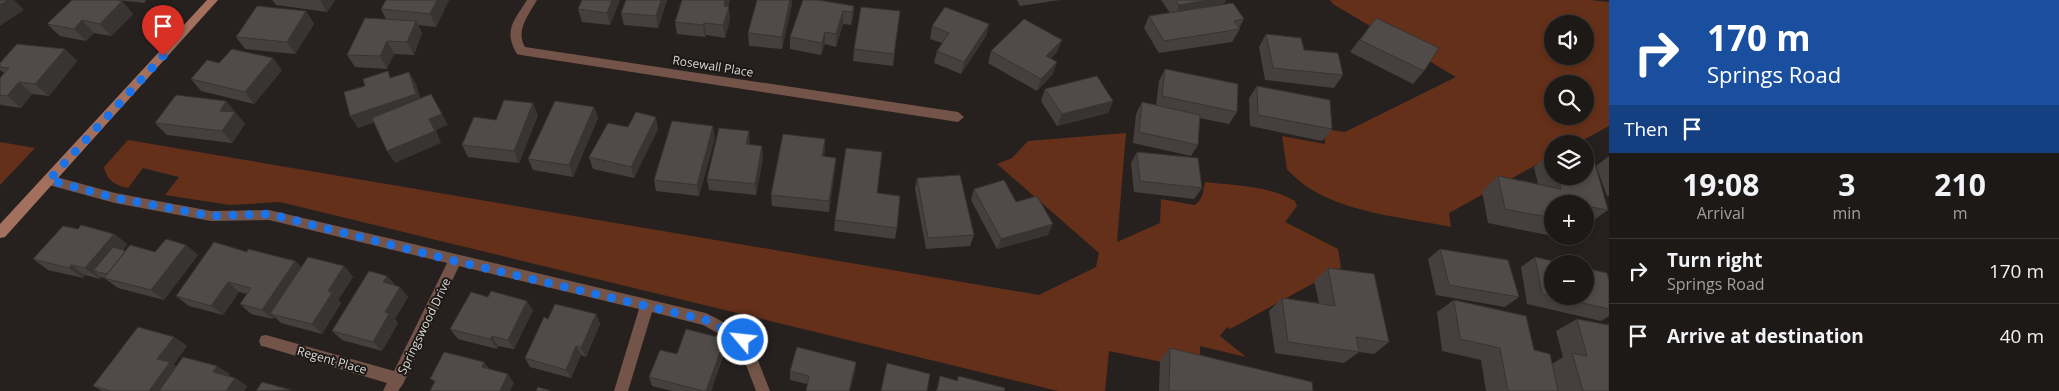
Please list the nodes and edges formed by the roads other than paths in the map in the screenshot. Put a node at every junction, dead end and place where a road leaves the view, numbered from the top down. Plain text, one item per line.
1 (213, 0) edge
2 (532, 0) edge
3 (958, 117) dead end
4 (49, 180) junction
5 (0, 233) edge
6 (455, 261) junction
7 (647, 305) junction
8 (266, 341) dead end
9 (394, 385) edge
10 (620, 390) edge
11 (763, 391) edge

1 - 4 main road
2 - 3 street, Rosewall Place
4 - 5 main road
4 - 6 street, Springswood Drive
6 - 7 street, Springswood Drive
6 - 9 street, Springswood Drive
7 - 10 street
7 - 11 street, Springswood Drive
8 - 9 street, Regent Place

